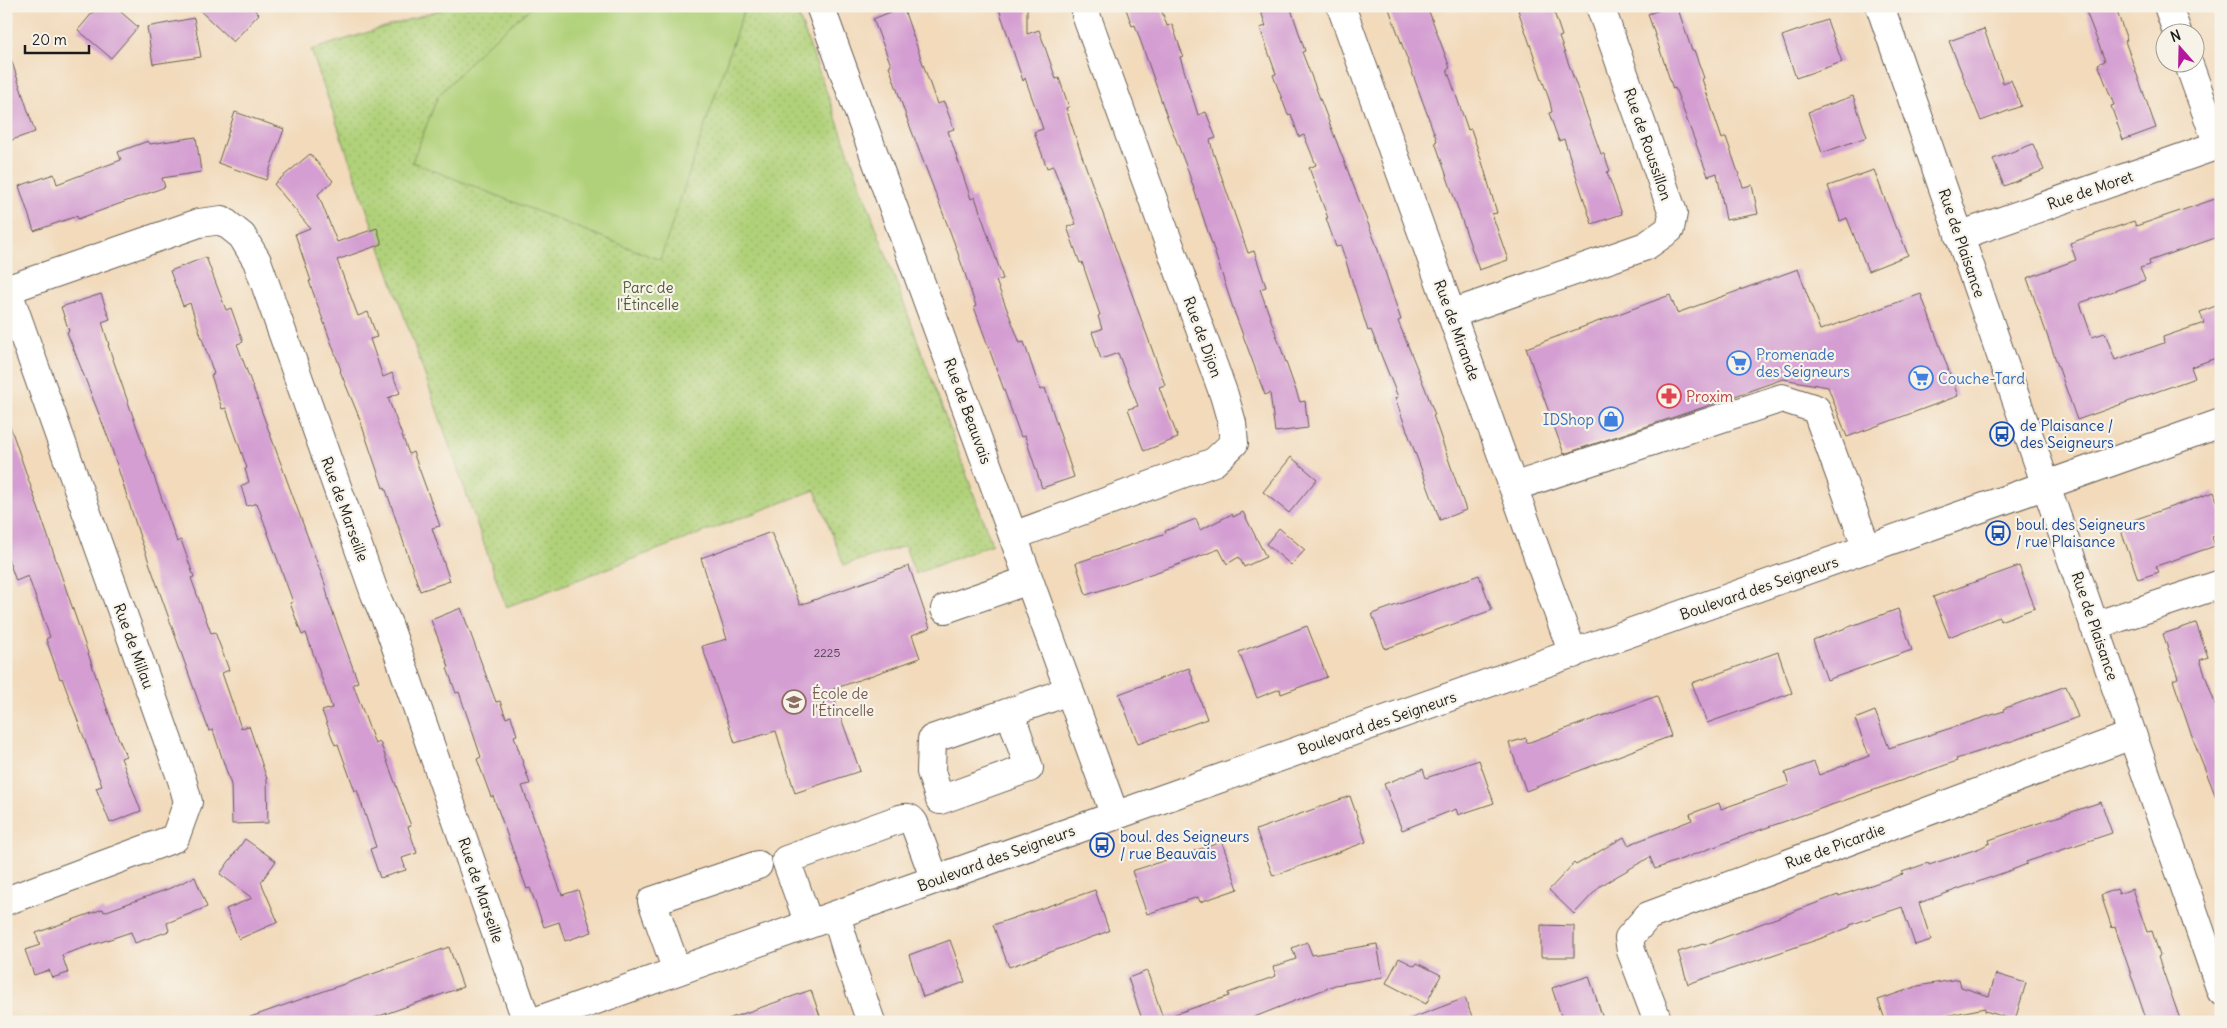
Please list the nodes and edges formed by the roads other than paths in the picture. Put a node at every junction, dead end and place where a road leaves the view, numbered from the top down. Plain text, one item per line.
1 (820, 6) edge
2 (1087, 6) edge
3 (1341, 6) edge
4 (1600, 6) edge
5 (1880, 6) edge
6 (2168, 6) edge
7 (2174, 22) edge
8 (2192, 72) edge
9 (2219, 144) edge
10 (1959, 236) junction
11 (7, 288) edge
12 (1451, 314) junction
13 (2221, 423) edge
14 (2046, 486) junction
15 (1513, 487) junction
16 (1013, 536) junction
17 (1867, 549) junction
18 (1029, 580) junction
19 (2221, 584) edge
20 (945, 609) dead end
21 (2094, 626) junction
22 (1573, 654) junction
23 (1069, 689) junction
24 (1010, 712) dead end
25 (2132, 735) junction
26 (1115, 816) junction
27 (758, 865) dead end
28 (935, 880) junction
29 (6, 901) edge
30 (836, 915) junction
31 (809, 924) junction
32 (677, 971) junction
33 (2221, 991) edge
34 (528, 1022) edge
35 (534, 1022) edge
36 (872, 1022) edge
37 (1658, 1022) edge

1 - 16 street, Rue de Beauvais
2 - 16 street, Rue de Dijon
3 - 12 street, Rue de Mirande
4 - 12 street, Rue de Roussillon
5 - 10 street, Rue de Plaisance
6 - 7 street
8 - 9 street
9 - 10 street, Rue de Moret
10 - 14 street, Rue de Plaisance
11 - 29 street, Rue de Millau
11 - 34 street, Rue de Marseille
12 - 15 street, Rue de Mirande
13 - 14 street, Boulevard des Seigneurs
14 - 17 street, Boulevard des Seigneurs
14 - 21 street, Rue de Plaisance
15 - 17 street
15 - 22 street, Rue de Mirande
16 - 18 street, Rue de Beauvais
17 - 22 street, Boulevard des Seigneurs
18 - 20 street
18 - 23 street, Rue de Beauvais
19 - 21 street
21 - 25 street, Rue de Plaisance
22 - 26 street, Boulevard des Seigneurs
23 - 24 street
23 - 26 street, Rue de Beauvais
25 - 33 street, Rue de Plaisance
25 - 37 street, Rue de Picardie
26 - 28 street, Boulevard des Seigneurs
27 - 32 street
28 - 30 street, Boulevard des Seigneurs
28 - 31 street
30 - 31 street, Boulevard des Seigneurs
30 - 36 street
31 - 32 street, Boulevard des Seigneurs
32 - 35 street, Boulevard des Seigneurs

